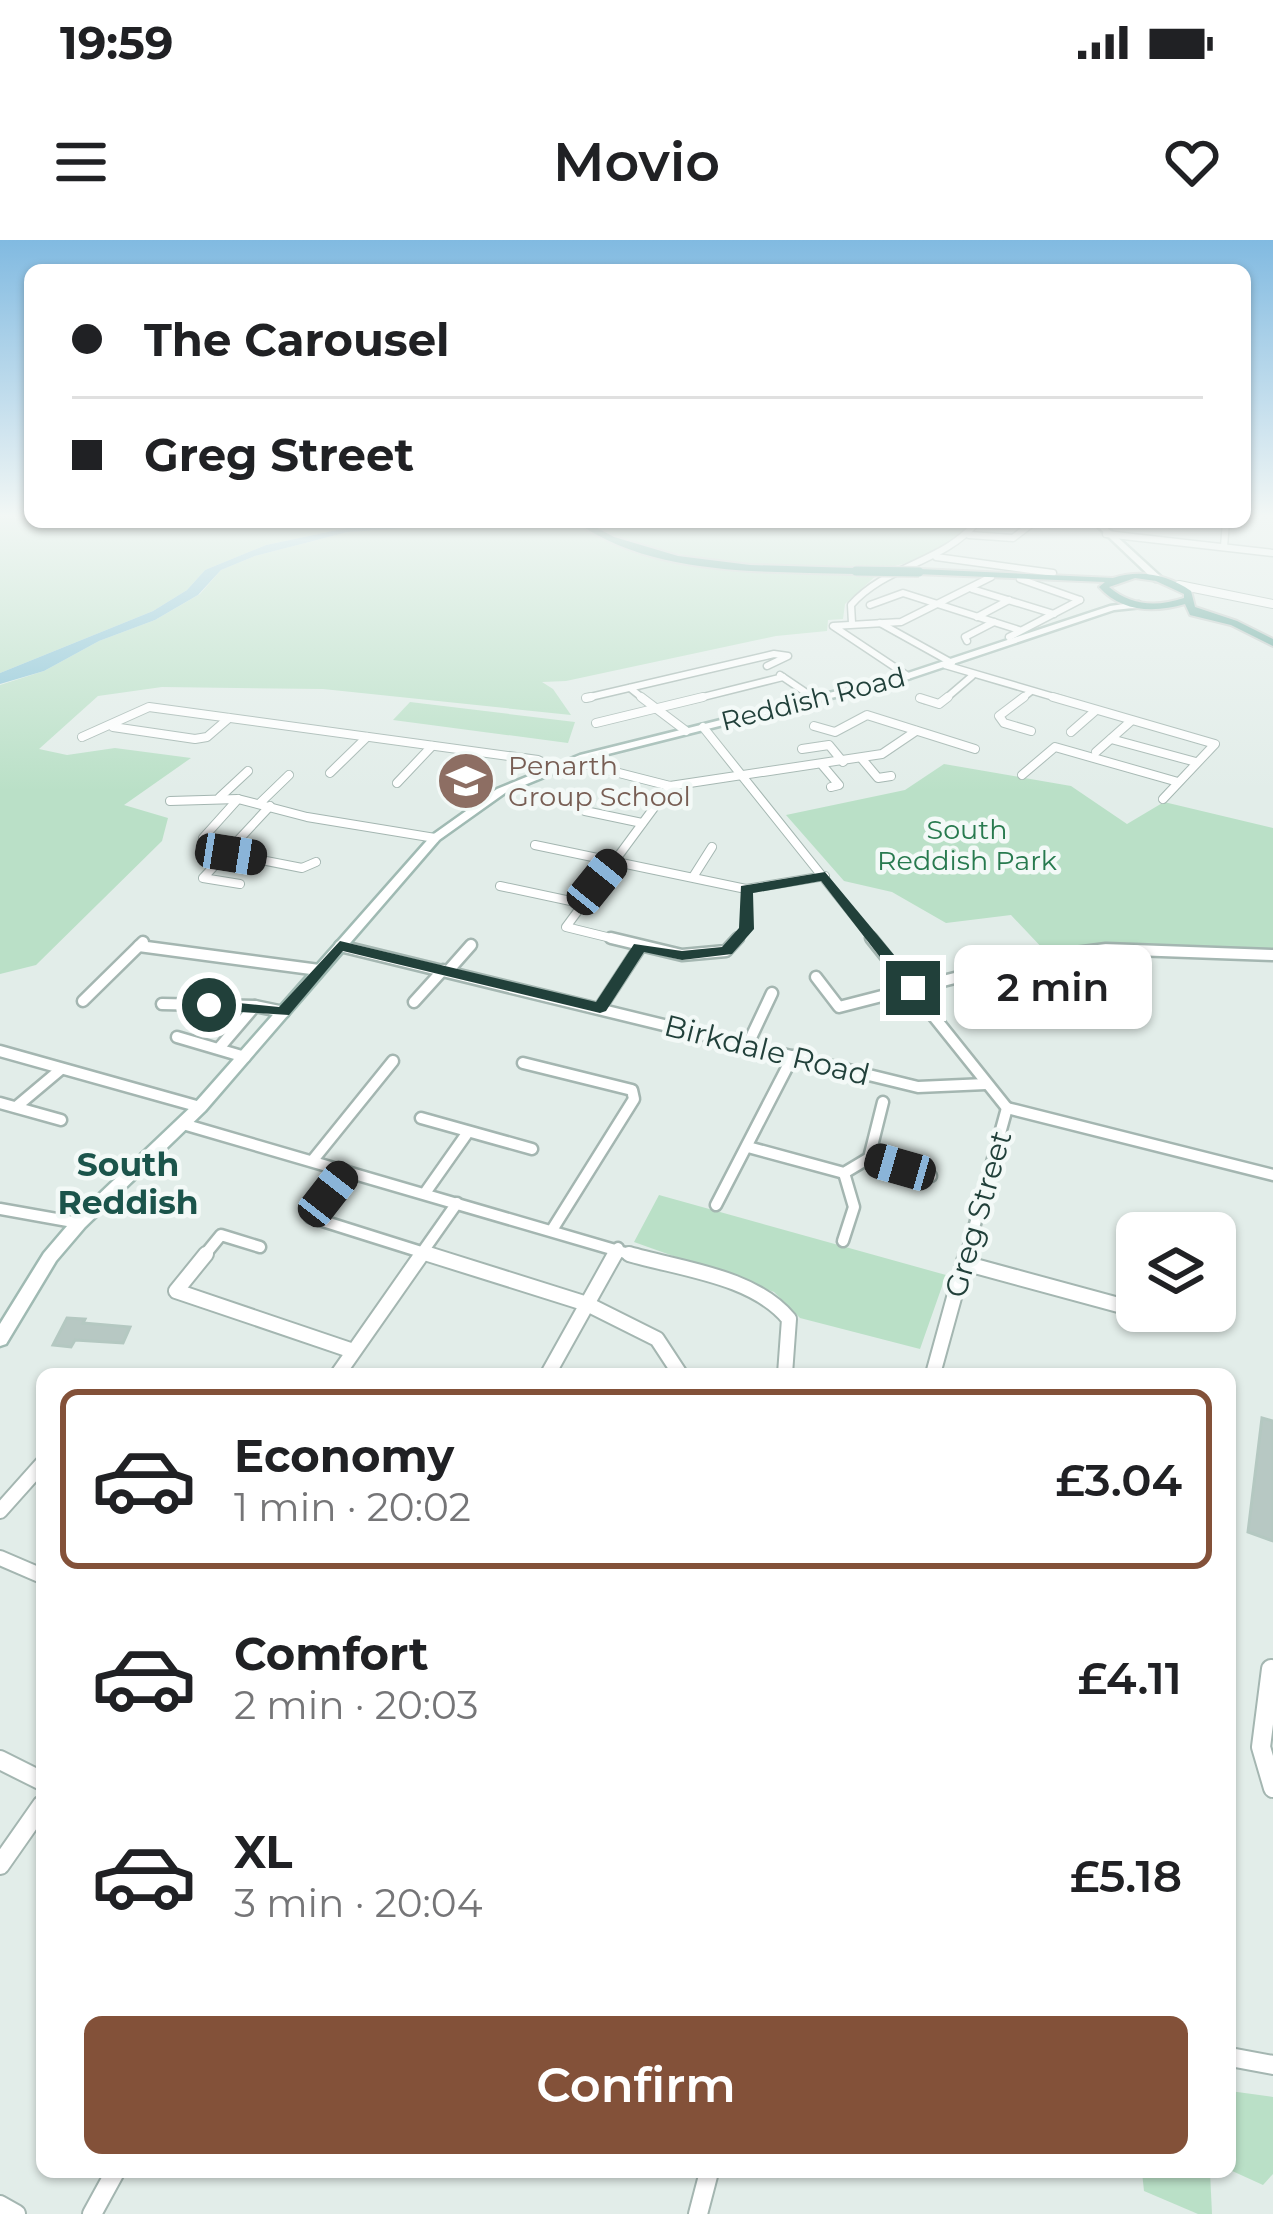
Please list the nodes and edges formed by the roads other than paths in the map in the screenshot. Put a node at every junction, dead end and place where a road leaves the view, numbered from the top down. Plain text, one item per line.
1 (850, 606) edge
2 (933, 606) edge
3 (944, 606) edge
4 (996, 606) edge
5 (1031, 606) edge
6 (1069, 606) edge
7 (1102, 606) edge
8 (1147, 606) edge
9 (1156, 606) edge
10 (1189, 606) edge
11 (1153, 607) junction
12 (1056, 613) junction
13 (1204, 615) junction
14 (976, 616) junction
15 (1080, 619) junction
16 (994, 622) junction
17 (852, 623) junction
18 (880, 623) junction
19 (1019, 631) junction
20 (1009, 637) dead end
21 (967, 641) dead end
22 (1273, 643) edge
23 (755, 658) junction
24 (949, 664) junction
25 (767, 666) junction
26 (908, 676) junction
27 (972, 676) junction
28 (677, 677) junction
29 (783, 677) junction
30 (630, 688) junction
31 (1030, 692) junction
32 (704, 697) junction
33 (586, 698) dead end
34 (814, 698) junction
35 (920, 698) dead end
36 (657, 708) junction
37 (1095, 710) junction
38 (229, 718) junction
39 (1131, 721) junction
40 (596, 723) dead end
41 (814, 725) dead end
42 (703, 727) junction
43 (113, 728) junction
44 (916, 730) junction
45 (686, 731) junction
46 (1030, 731) dead end
47 (1071, 732) dead end
48 (82, 737) dead end
49 (367, 737) junction
50 (1111, 739) junction
51 (432, 746) junction
52 (802, 749) dead end
53 (975, 749) dead end
54 (1096, 752) dead end
55 (862, 759) junction
56 (572, 761) junction
57 (843, 762) junction
58 (1196, 762) junction
59 (824, 766) junction
60 (555, 768) junction
61 (248, 771) dead end
62 (330, 773) dead end
63 (290, 775) dead end
64 (1022, 775) dead end
65 (744, 776) junction
66 (891, 776) dead end
67 (1178, 782) junction
68 (397, 783) dead end
69 (670, 786) junction
70 (831, 787) dead end
71 (220, 797) junction
72 (1163, 799) dead end
73 (238, 800) junction
74 (170, 801) dead end
75 (265, 805) junction
76 (585, 812) dead end
77 (642, 823) junction
78 (203, 838) dead end
79 (435, 838) junction
80 (535, 845) dead end
81 (712, 847) dead end
82 (231, 854) junction
83 (614, 861) junction
84 (316, 862) dead end
85 (825, 876) junction
86 (693, 877) junction
87 (240, 884) dead end
88 (500, 886) dead end
89 (746, 890) junction
90 (580, 903) junction
91 (471, 945) dead end
92 (340, 946) junction
93 (640, 947) junction
94 (1273, 956) edge
95 (319, 970) junction
96 (445, 970) junction
97 (816, 977) dead end
98 (943, 981) dead end
99 (913, 988) junction
100 (772, 993) dead end
101 (414, 1002) dead end
102 (99, 1004) dead end
103 (162, 1004) dead end
104 (255, 1006) junction
105 (600, 1008) junction
106 (284, 1012) junction
107 (177, 1037) dead end
108 (747, 1046) junction
109 (220, 1047) junction
110 (0, 1051) edge
111 (793, 1056) junction
112 (245, 1057) junction
113 (393, 1060) dead end
114 (523, 1063) dead end
115 (60, 1070) junction
116 (986, 1084) junction
117 (884, 1102) dead end
118 (0, 1103) edge
119 (16, 1107) junction
120 (200, 1107) junction
121 (1007, 1108) junction
122 (421, 1118) dead end
123 (61, 1120) dead end
124 (183, 1124) junction
125 (467, 1132) junction
126 (748, 1147) junction
127 (532, 1149) dead end
128 (869, 1158) junction
129 (313, 1160) junction
130 (346, 1171) junction
131 (844, 1173) junction
132 (1273, 1174) edge
133 (931, 1176) dead end
134 (424, 1193) junction
135 (457, 1203) junction
136 (716, 1205) dead end
137 (0, 1209) edge
138 (79, 1223) junction
139 (552, 1230) junction
140 (842, 1241) dead end
141 (260, 1247) dead end
142 (618, 1248) junction
143 (422, 1252) junction
144 (964, 1263) junction
145 (587, 1304) junction
146 (1116, 1305) edge
147 (0, 1307) edge
148 (16, 1310) junction
149 (0, 1339) edge
150 (353, 1351) junction
151 (342, 1368) edge
152 (551, 1368) edge
153 (676, 1368) edge
154 (786, 1368) edge
155 (935, 1368) edge
156 (36, 1471) edge
157 (0, 1511) edge
158 (0, 1558) edge
159 (36, 1573) edge
160 (1271, 1669) edge
161 (0, 1760) edge
162 (36, 1778) edge
163 (1273, 1788) edge
164 (36, 1814) edge
165 (0, 1865) edge
166 (1236, 2057) edge
167 (1273, 2066) edge
168 (112, 2178) edge
169 (707, 2178) edge
170 (0, 2205) edge
171 (16, 2214) edge
172 (92, 2214) edge
173 (698, 2214) edge

1 - 17 street
2 - 18 street
3 - 14 street
4 - 14 street
5 - 12 street
6 - 12 street
7 - 15 main road, Reddish Road
8 - 11 main road
9 - 11 main road
10 - 13 main road
11 - 13 main road
12 - 15 street
12 - 19 street
13 - 22 main road
14 - 16 street
15 - 24 main road, Reddish Road
16 - 19 street
16 - 21 street
17 - 18 street
17 - 26 street
18 - 24 street
19 - 20 street
23 - 25 street
23 - 25 street
23 - 28 street
24 - 26 main road, Reddish Road
24 - 27 street
25 - 29 street
26 - 34 main road, Reddish Road
27 - 31 street
27 - 35 street
28 - 30 street
28 - 32 street
29 - 32 street
29 - 34 street
30 - 33 street
30 - 36 street
31 - 37 street
31 - 46 street
32 - 36 street
34 - 42 main road, Reddish Road
36 - 40 street
36 - 45 street
37 - 39 street
37 - 47 street
38 - 43 street
38 - 43 street
38 - 49 street
39 - 50 street
39 - 58 street
41 - 44 street
42 - 45 main road, Reddish Road
42 - 65 street, Greg Street
43 - 48 street
44 - 53 street
44 - 55 street
45 - 56 main road, Reddish Road
49 - 51 street
49 - 62 street
50 - 54 street
50 - 58 street
51 - 60 street
51 - 68 street
52 - 57 street
55 - 57 street
55 - 66 street
56 - 60 main road, Reddish Road
56 - 69 street
57 - 59 street
58 - 67 street
59 - 65 street
59 - 70 street
60 - 79 main road, Reddish Road
61 - 71 street
63 - 75 street
64 - 67 street
65 - 69 street
65 - 85 street, Greg Street
67 - 72 street
69 - 77 street
71 - 73 street
71 - 74 street
73 - 75 street
73 - 78 street
75 - 79 street
75 - 82 street
76 - 77 street
77 - 83 street
79 - 92 main road, Reddish Road
80 - 83 street
81 - 86 street
82 - 84 street
82 - 87 street
83 - 86 street
83 - 90 street
85 - 89 street
85 - 99 street, Greg Street
86 - 89 street
88 - 90 street
89 - 93 street
90 - 93 street
91 - 96 street
92 - 95 main road, Reddish Road
92 - 96 street, Birkdale Road
93 - 105 street
94 - 98 street
95 - 102 street
95 - 106 main road, Reddish Road
96 - 101 street
96 - 105 street, Birkdale Road
97 - 99 street
99 - 116 street, Greg Street
100 - 108 street
103 - 104 street
104 - 106 street
104 - 109 street
105 - 108 street, Birkdale Road
106 - 112 main road, Reddish Road
107 - 109 street
108 - 111 street, Birkdale Road
109 - 112 street
110 - 115 street
111 - 116 street, Birkdale Road
111 - 126 street
112 - 120 main road, Reddish Road
113 - 129 street
114 - 139 street
115 - 119 street
115 - 120 street
116 - 121 street, Greg Street
117 - 128 street
118 - 119 street
119 - 123 street
120 - 124 main road, Reddish Road
121 - 132 street
121 - 144 street, Greg Street
122 - 125 street
124 - 129 street
124 - 138 main road, Reddish Road
125 - 127 street
125 - 134 street
126 - 131 street
126 - 136 street
128 - 131 street
128 - 133 street
129 - 130 street
130 - 134 street
130 - 143 street
131 - 140 street
134 - 135 street
135 - 139 street
135 - 143 street
137 - 138 street
138 - 148 main road, Reddish Road
139 - 142 street
141 - 150 street
142 - 145 street
142 - 154 street
143 - 145 street
143 - 150 street
144 - 146 street
144 - 155 street, Greg Street
145 - 152 street
145 - 153 street
147 - 148 street
148 - 149 main road, Reddish Road
150 - 151 street
156 - 157 street
158 - 159 street
160 - 163 street
161 - 162 street
164 - 165 street
166 - 167 street
168 - 172 street
169 - 173 street
170 - 171 street

